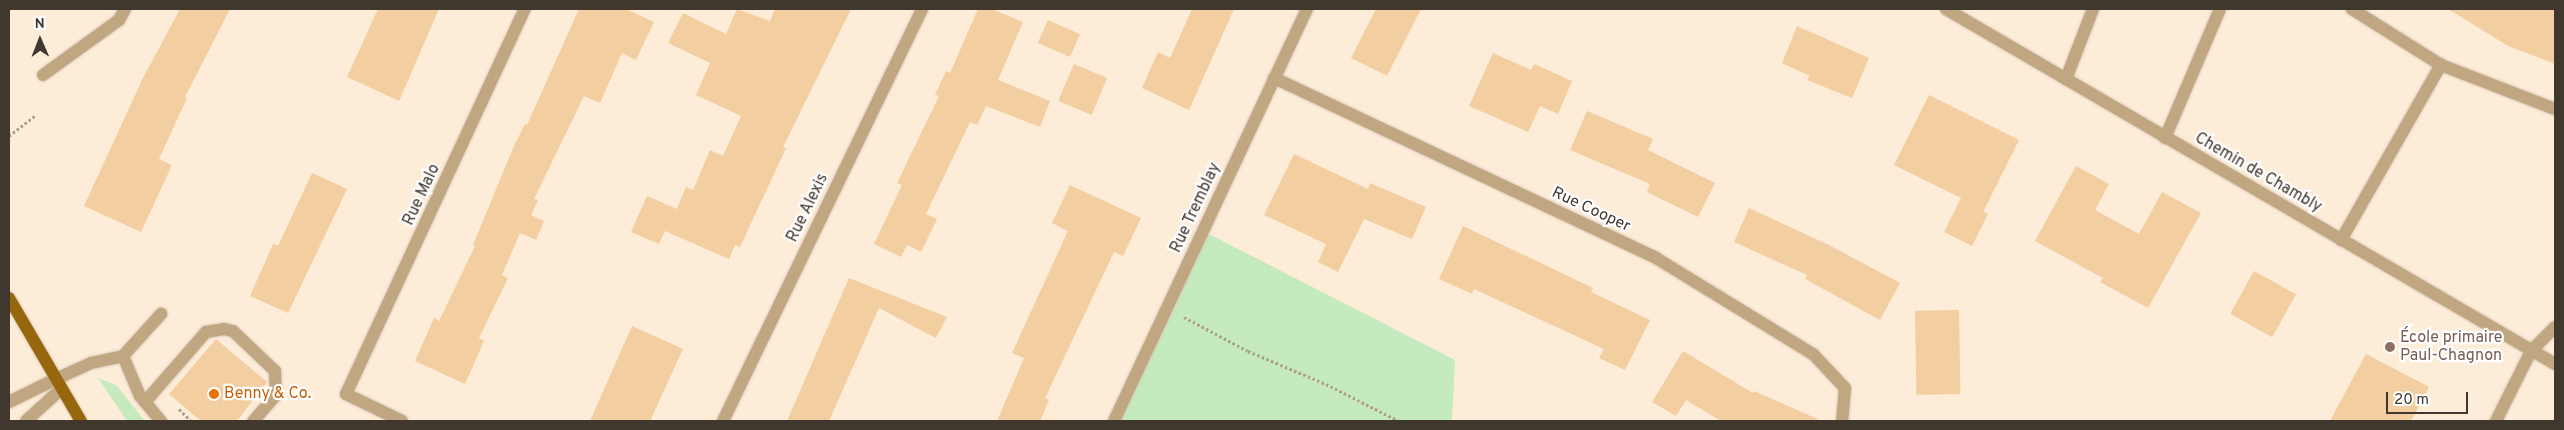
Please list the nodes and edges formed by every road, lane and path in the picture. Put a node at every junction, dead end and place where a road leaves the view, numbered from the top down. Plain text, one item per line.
1 (125, 9) edge
2 (525, 9) edge
3 (922, 9) edge
4 (1307, 9) edge
5 (1946, 9) edge
6 (2093, 9) edge
7 (2220, 9) edge
8 (2352, 9) edge
9 (2440, 65) junction
10 (43, 75) dead end
11 (1274, 78) junction
12 (2066, 80) junction
13 (2555, 109) edge
14 (36, 115) dead end
15 (9, 136) edge
16 (2165, 138) junction
17 (2341, 240) junction
18 (9, 298) edge
19 (1167, 308) junction
20 (161, 314) dead end
21 (2555, 327) edge
22 (2531, 351) junction
23 (123, 356) junction
24 (2555, 364) edge
25 (57, 385) junction
26 (9, 402) edge
27 (145, 402) junction
28 (196, 416) dead end
29 (26, 421) edge
30 (81, 421) edge
31 (161, 421) edge
32 (190, 421) edge
33 (253, 421) edge
34 (402, 421) edge
35 (723, 421) edge
36 (1114, 421) edge
37 (1399, 421) edge
38 (1842, 421) edge
39 (2496, 421) edge

1 - 10 street
2 - 34 street, Rue Malo
3 - 35 street, Rue Alexis
4 - 11 street, Rue Tremblay
5 - 12 street, Chemin de Chambly
6 - 12 street
7 - 16 street
8 - 9 street
9 - 13 street
9 - 17 street
11 - 19 street, Rue Tremblay
11 - 38 street, Rue Cooper
12 - 16 street, Chemin de Chambly
14 - 15 path
16 - 17 street, Chemin de Chambly
17 - 22 street, Chemin de Chambly
18 - 25 main road
19 - 36 street, Rue Tremblay
19 - 37 path
20 - 23 street
21 - 22 street
22 - 24 street, Chemin de Chambly
22 - 39 street
23 - 25 street
23 - 27 street
25 - 26 street
25 - 29 street
25 - 30 main road
27 - 31 street
27 - 33 street
28 - 32 path

